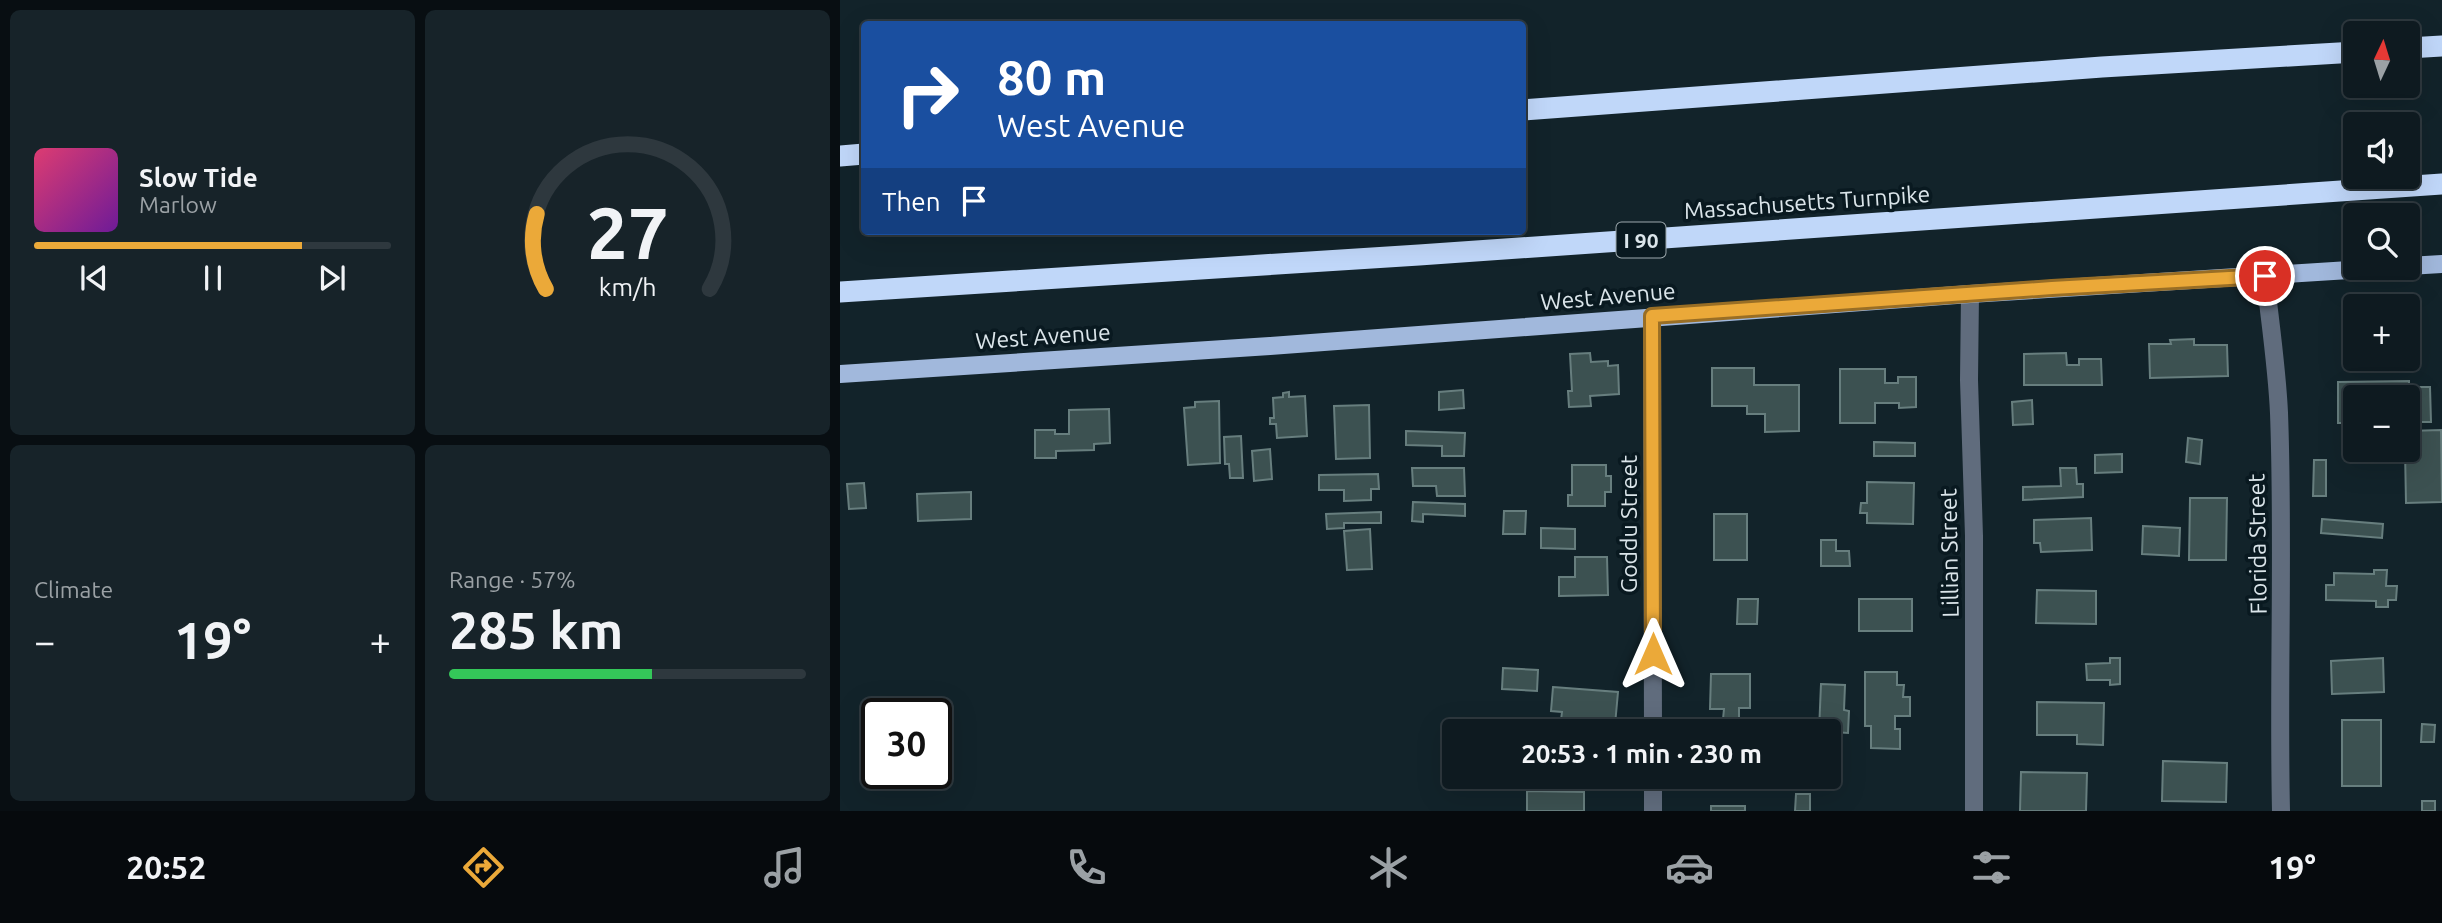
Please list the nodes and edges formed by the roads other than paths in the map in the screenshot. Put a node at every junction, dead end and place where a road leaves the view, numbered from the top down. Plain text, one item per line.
1 (2442, 46) edge
2 (2420, 47) edge
3 (2343, 52) edge
4 (1526, 110) edge
5 (861, 154) edge
6 (840, 156) edge
7 (2442, 184) edge
8 (2442, 264) edge
9 (2420, 265) edge
10 (2343, 271) edge
11 (2265, 276) junction
12 (840, 292) edge
13 (1970, 294) junction
14 (1652, 316) junction
15 (840, 374) edge
16 (1653, 719) edge
17 (1653, 789) edge
18 (1653, 811) edge
19 (1974, 811) edge
20 (2281, 811) edge

1 - 2 highway
3 - 4 highway
5 - 6 highway
7 - 12 highway, Massachusetts Turnpike / I 90
8 - 9 main road
10 - 11 main road, West Avenue
11 - 13 main road, West Avenue
11 - 20 street, Florida Street
13 - 14 main road, West Avenue
13 - 19 street, Lillian Street
14 - 15 main road, West Avenue
14 - 16 street, Goddu Street
17 - 18 street

